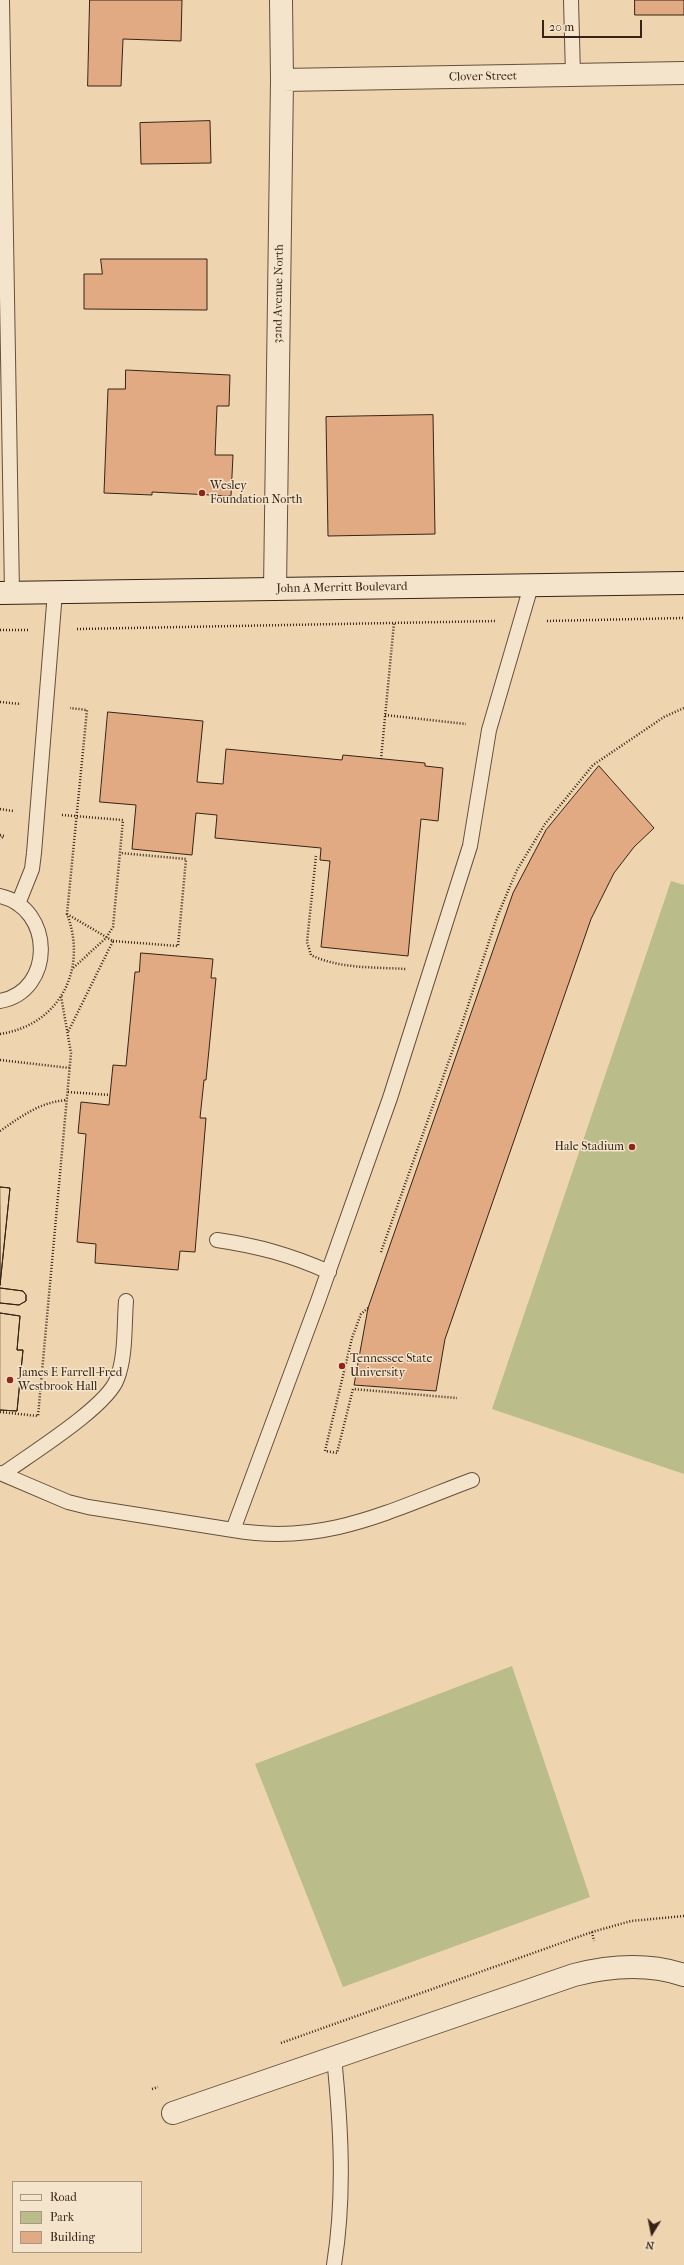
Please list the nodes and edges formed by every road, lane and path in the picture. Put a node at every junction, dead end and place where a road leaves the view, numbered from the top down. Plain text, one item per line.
1 (2, 0) edge
2 (281, 0) edge
3 (571, 0) edge
4 (684, 74) edge
5 (572, 75) junction
6 (282, 80) junction
7 (5, 506) edge
8 (684, 583) edge
9 (531, 586) junction
10 (275, 589) junction
11 (55, 592) junction
12 (6, 593) edge
13 (684, 618) edge
14 (521, 621) junction
15 (394, 624) junction
16 (52, 629) junction
17 (0, 630) edge
18 (0, 702) edge
19 (46, 706) junction
20 (684, 708) edge
21 (385, 715) junction
22 (490, 727) junction
23 (381, 759) dead end
24 (0, 809) edge
25 (37, 813) junction
26 (76, 816) junction
27 (0, 835) edge
28 (0, 839) edge
29 (120, 853) junction
30 (316, 856) dead end
31 (0, 896) edge
32 (18, 904) junction
33 (67, 914) junction
34 (106, 938) junction
35 (112, 941) junction
36 (72, 969) junction
37 (430, 972) junction
38 (61, 996) junction
39 (0, 1000) edge
40 (68, 1032) junction
41 (0, 1034) edge
42 (0, 1060) edge
43 (70, 1068) junction
44 (68, 1092) junction
45 (110, 1095) dead end
46 (67, 1100) junction
47 (0, 1126) edge
48 (5, 1128) junction
49 (0, 1131) edge
50 (217, 1240) dead end
51 (382, 1252) dead end
52 (329, 1272) junction
53 (126, 1301) dead end
54 (368, 1308) dead end
55 (457, 1398) dead end
56 (0, 1412) edge
57 (1, 1473) edge
58 (472, 1480) dead end
59 (233, 1530) junction
60 (684, 1916) edge
61 (684, 1975) edge
62 (279, 2044) dead end
63 (334, 2057) junction
64 (160, 2086) dead end
65 (152, 2089) dead end
66 (173, 2113) dead end
67 (334, 2265) edge

1 - 7 lane
2 - 6 street, 32nd Avenue North
3 - 5 lane
4 - 5 street, Clover Street
5 - 6 street, Clover Street
6 - 10 street, 32nd Avenue North
7 - 12 lane
8 - 9 street, John A Merritt Boulevard
9 - 10 street, John A Merritt Boulevard
9 - 14 lane
10 - 11 street, John A Merritt Boulevard
11 - 12 street, John A Merritt Boulevard
11 - 16 lane
13 - 14 path
14 - 15 path
14 - 22 lane
15 - 16 path
15 - 21 path
16 - 17 path
16 - 19 lane
18 - 19 path
19 - 25 lane
19 - 26 path
20 - 51 path
21 - 22 path
21 - 23 path
22 - 37 lane
24 - 25 path
25 - 26 path
25 - 32 lane
26 - 29 path
26 - 33 path
27 - 28 path
29 - 34 path
29 - 35 path
30 - 37 path
31 - 32 lane
32 - 39 lane
33 - 34 path
33 - 36 path
34 - 35 path
34 - 36 path
35 - 40 path
36 - 38 path
37 - 52 lane
38 - 40 path
38 - 41 path
40 - 43 path
42 - 43 path
43 - 44 path
44 - 45 path
44 - 46 path
46 - 48 path
46 - 56 path
47 - 48 path
48 - 49 path
50 - 52 lane
52 - 59 lane
53 - 57 lane
54 - 55 path
57 - 59 lane
58 - 59 lane
60 - 62 path
61 - 63 street
63 - 66 street
63 - 67 lane
64 - 65 path

